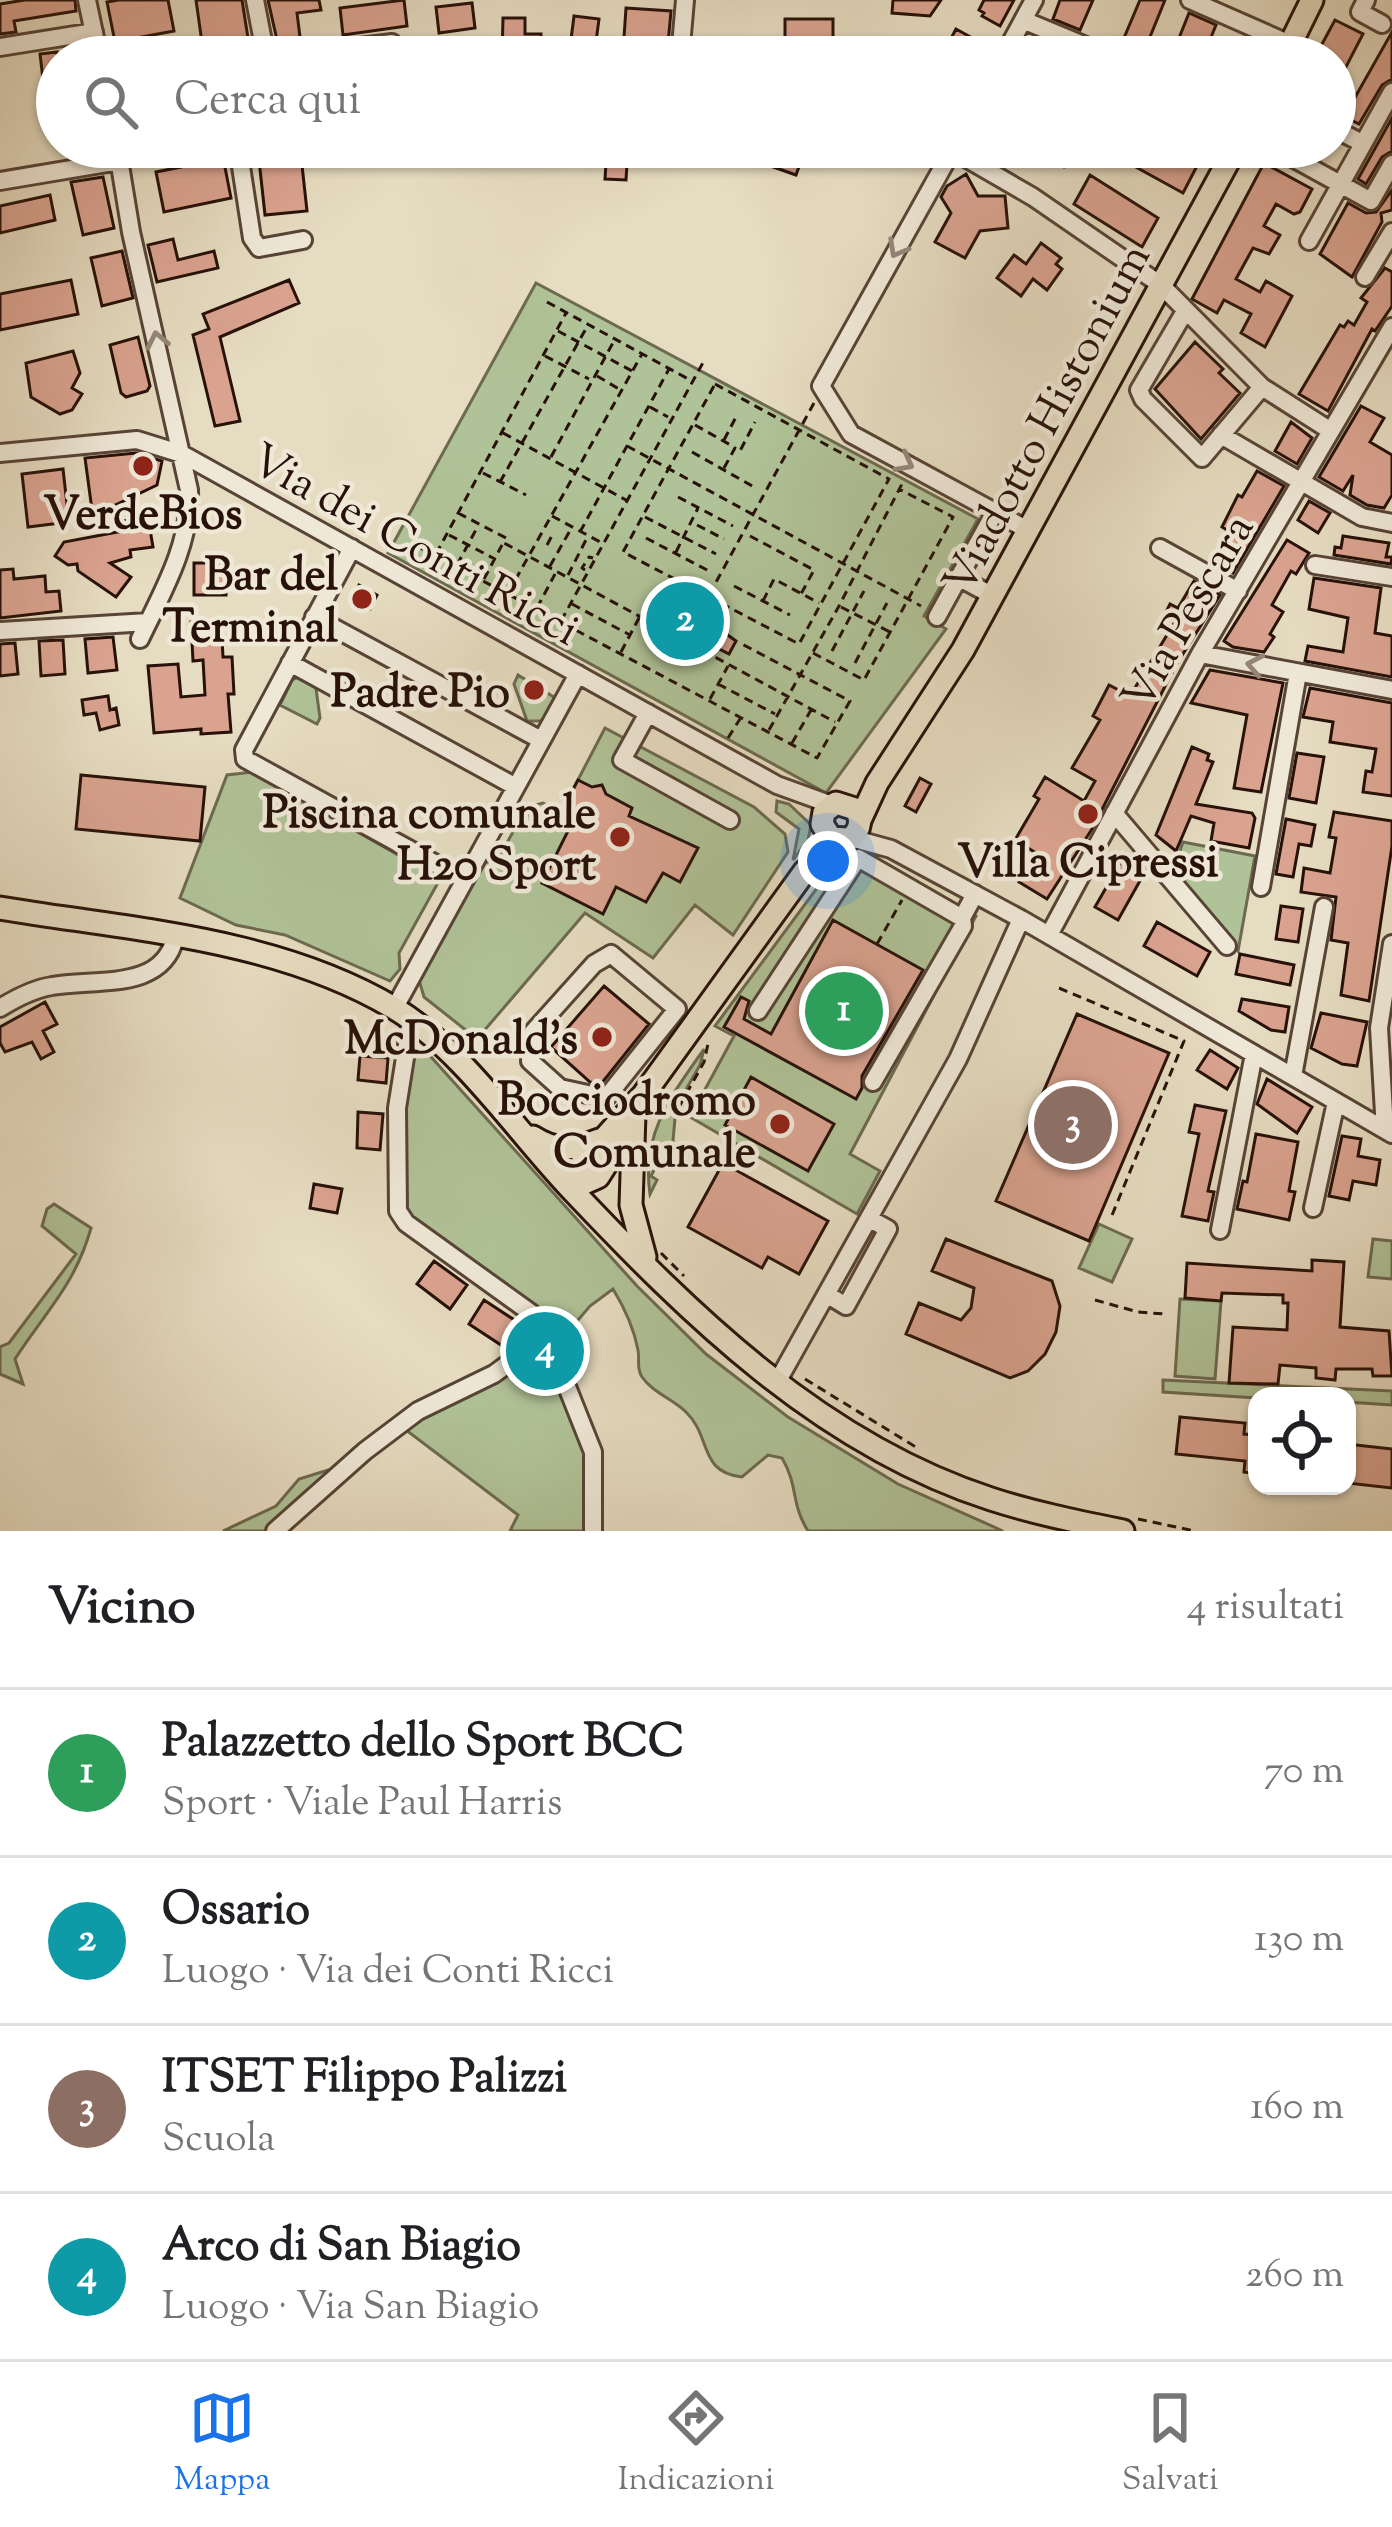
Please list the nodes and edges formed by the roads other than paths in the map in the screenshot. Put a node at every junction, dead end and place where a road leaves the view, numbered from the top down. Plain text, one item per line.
1 (87, 0) edge
2 (255, 0) edge
3 (685, 0) edge
4 (1034, 0) edge
5 (1312, 0) edge
6 (1366, 0) edge
7 (1194, 1) edge
8 (1023, 20) junction
9 (1382, 24) dead end
10 (94, 32) junction
11 (69, 36) edge
12 (95, 36) edge
13 (262, 36) edge
14 (682, 36) edge
15 (1014, 36) edge
16 (1061, 36) edge
17 (1260, 36) edge
18 (1294, 36) edge
19 (36, 41) edge
20 (0, 47) edge
21 (1392, 92) edge
22 (1373, 123) junction
23 (1392, 133) edge
24 (1356, 140) edge
25 (1362, 143) junction
26 (1356, 154) edge
27 (1392, 164) edge
28 (59, 168) edge
29 (120, 168) edge
30 (241, 168) edge
31 (942, 168) edge
32 (985, 168) edge
33 (1225, 168) edge
34 (1313, 168) edge
35 (1349, 168) edge
36 (0, 182) edge
37 (1341, 183) junction
38 (1392, 232) edge
39 (303, 240) dead end
40 (1309, 241) dead end
41 (1365, 277) dead end
42 (1161, 285) junction
43 (1184, 313) junction
44 (1392, 327) edge
45 (1262, 387) junction
46 (1331, 431) junction
47 (1221, 435) junction
48 (0, 453) edge
49 (182, 454) junction
50 (1302, 483) junction
51 (995, 512) junction
52 (1392, 524) edge
53 (1028, 530) junction
54 (352, 548) junction
55 (1160, 548) dead end
56 (1315, 565) dead end
57 (958, 577) junction
58 (1392, 577) edge
59 (1238, 591) junction
60 (993, 596) junction
61 (929, 611) road end
62 (314, 617) junction
63 (148, 622) junction
64 (0, 631) edge
65 (140, 640) dead end
66 (1200, 654) junction
67 (290, 663) junction
68 (1298, 673) junction
69 (578, 674) junction
70 (1392, 690) edge
71 (648, 713) junction
72 (915, 722) junction
73 (541, 740) junction
74 (516, 787) junction
75 (1114, 813) junction
76 (828, 814) junction
77 (730, 820) dead end
78 (855, 830) junction
79 (805, 872) junction
80 (465, 880) junction
81 (1261, 887) dead end
82 (975, 894) junction
83 (1324, 907) dead end
84 (0, 908) edge
85 (962, 918) junction
86 (1022, 919) junction
87 (1048, 935) junction
88 (175, 938) junction
89 (1392, 944) edge
90 (1227, 946) dead end
91 (0, 1008) edge
92 (758, 1011) dead end
93 (403, 1014) junction
94 (1254, 1054) junction
95 (530, 1060) joint
96 (1293, 1076) junction
97 (873, 1082) dead end
98 (1336, 1102) junction
99 (639, 1104) junction
100 (507, 1117) junction
101 (1389, 1132) edge
102 (599, 1139) junction
103 (571, 1190) junction
104 (1313, 1208) dead end
105 (1220, 1230) dead end
106 (655, 1273) junction
107 (547, 1335) junction
108 (776, 1384) junction
109 (275, 1531) edge
110 (593, 1531) edge
111 (1123, 1531) edge

1 - 10 street
2 - 13 street
3 - 14 street
4 - 8 street
5 - 18 main road
6 - 9 street
7 - 17 street
8 - 15 street
8 - 16 street
10 - 11 street
10 - 12 street
19 - 20 street
21 - 22 street
22 - 23 street
22 - 25 street
24 - 25 street
25 - 26 street
27 - 37 street
28 - 36 street
49 -> 29 street
30 - 39 street
31 -> 51 street
32 - 42 street
33 - 42 main road, Viadotto Histonium
34 - 37 street
35 - 37 street
37 - 40 street
38 - 41 street
42 - 43 street
42 - 53 main road, Viadotto Histonium
43 - 45 street
43 - 47 street
44 - 46 street, Via Pescara
45 - 46 street
45 - 47 street
46 - 50 street, Via Pescara
47 - 50 street
48 - 49 street, Via dei Conti Ricci
49 - 54 street, Via dei Conti Ricci
49 - 63 street
50 - 52 street
50 - 59 street, Via Pescara
51 - 53 street
51 - 57 street
53 - 60 main road, Viadotto Histonium
54 - 62 street
54 - 69 street, Via dei Conti Ricci
55 - 59 street
56 - 58 street
57 - 60 street
57 - 61 street
59 - 66 street, Via Pescara
60 - 72 main road, Viadotto Histonium
62 - 67 street
62 - 73 street
63 - 64 street
63 - 65 street
68 -> 66 street
66 - 75 street, Via Pescara
67 - 74 street
67 - 80 street
68 - 70 street
68 - 81 street
69 - 71 street, Via dei Conti Ricci
69 - 73 street
71 - 76 street, Via dei Conti Ricci
71 - 77 street
72 - 76 main road, Viadotto Histonium
72 - 78 main road, Viadotto Histonium
73 - 74 street
74 - 80 street
75 - 87 street, Via Pescara
75 - 90 street
76 - 78 main road
76 - 78 main road
76 - 79 main road
78 - 79 main road
78 - 82 street
79 - 99 main road
80 - 93 street
82 - 85 street
82 - 86 street
83 - 96 street
84 - 88 main road
85 - 92 street
85 - 97 street
86 - 87 street
86 - 108 street
87 - 94 street
88 - 91 street
88 - 93 main road
89 - 101 street
93 - 100 main road
93 - 107 street
94 - 96 street
94 - 105 street
95 - 95 street
96 - 98 street
98 - 101 street
98 - 104 street
99 - 102 main road
99 - 103 main road
99 - 106 main road
100 - 102 main road
100 - 103 main road
102 - 103 main road
103 - 106 main road
106 - 108 main road
107 - 109 street
107 - 110 street
108 - 111 main road

